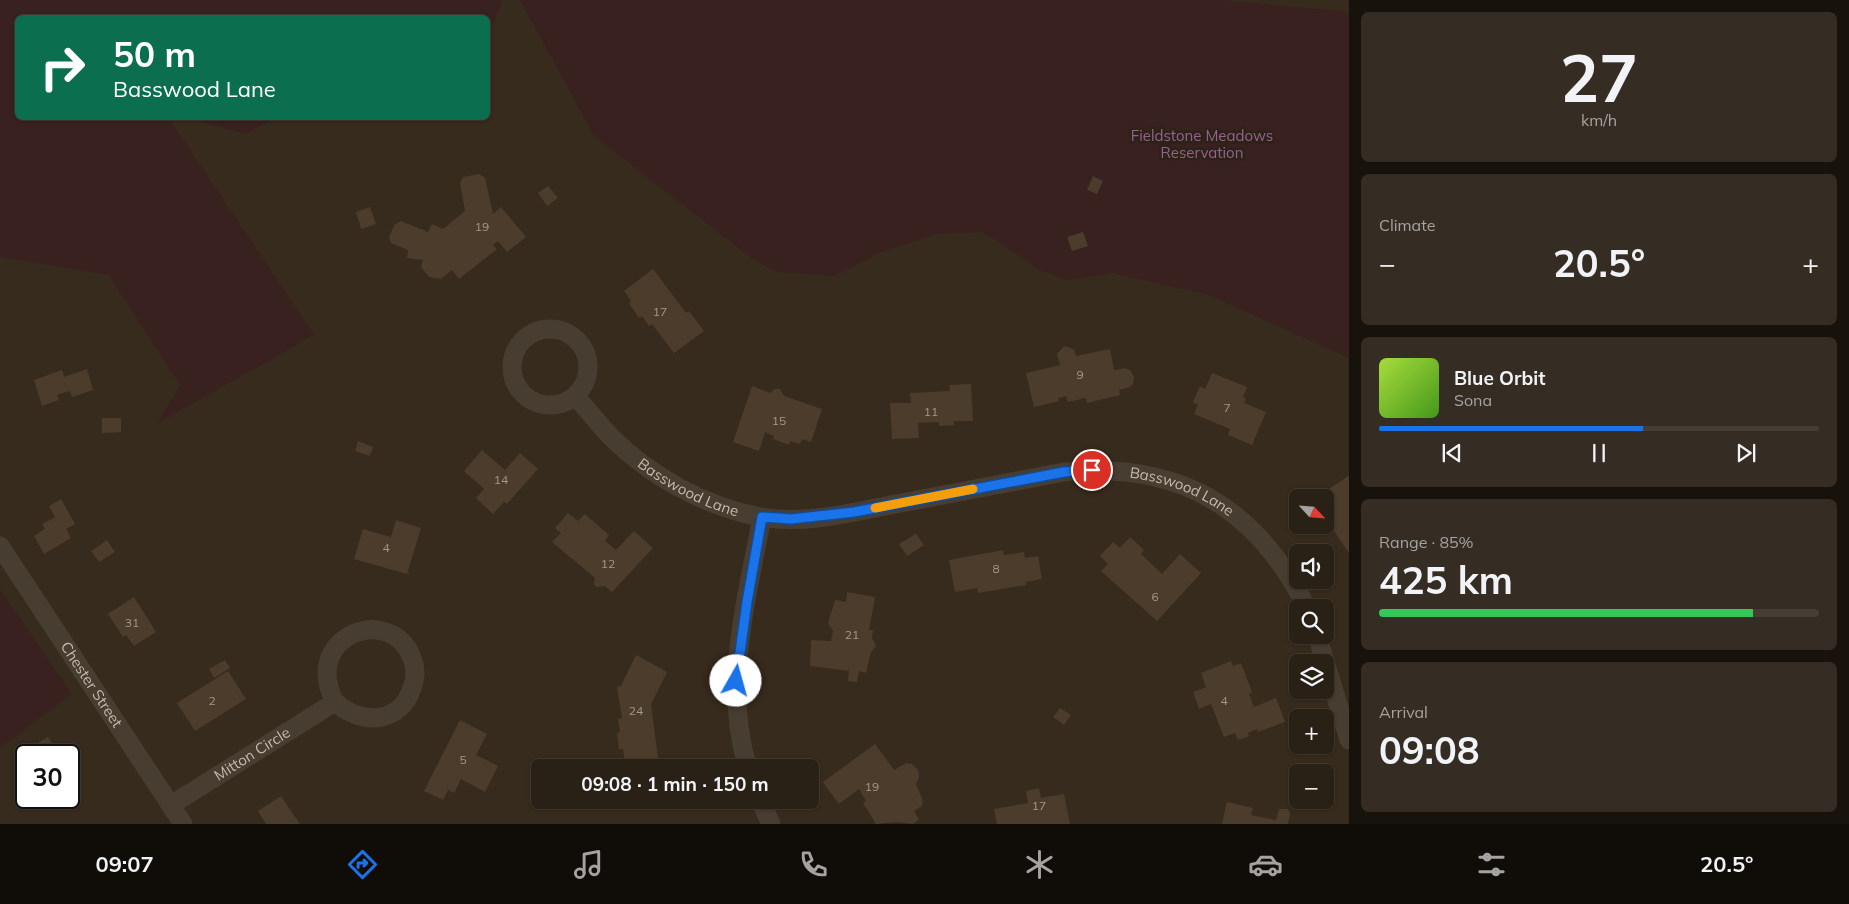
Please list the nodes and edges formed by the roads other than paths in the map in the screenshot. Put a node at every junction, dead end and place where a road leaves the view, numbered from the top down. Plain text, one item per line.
1 (575, 396) junction
2 (762, 517) junction
3 (0, 546) edge
4 (1302, 599) edge
5 (1320, 644) edge
6 (335, 702) junction
7 (1349, 740) edge
8 (745, 759) edge
9 (171, 806) junction
10 (764, 809) edge
11 (183, 824) edge
12 (771, 824) edge

1 - 1 street
1 - 2 street, Basswood Lane
2 - 4 street, Basswood Lane
2 - 8 street
3 - 9 street, Chester Street
5 - 7 street
6 - 6 street
6 - 9 street, Mitton Circle
9 - 11 street, Chester Street
10 - 12 street

